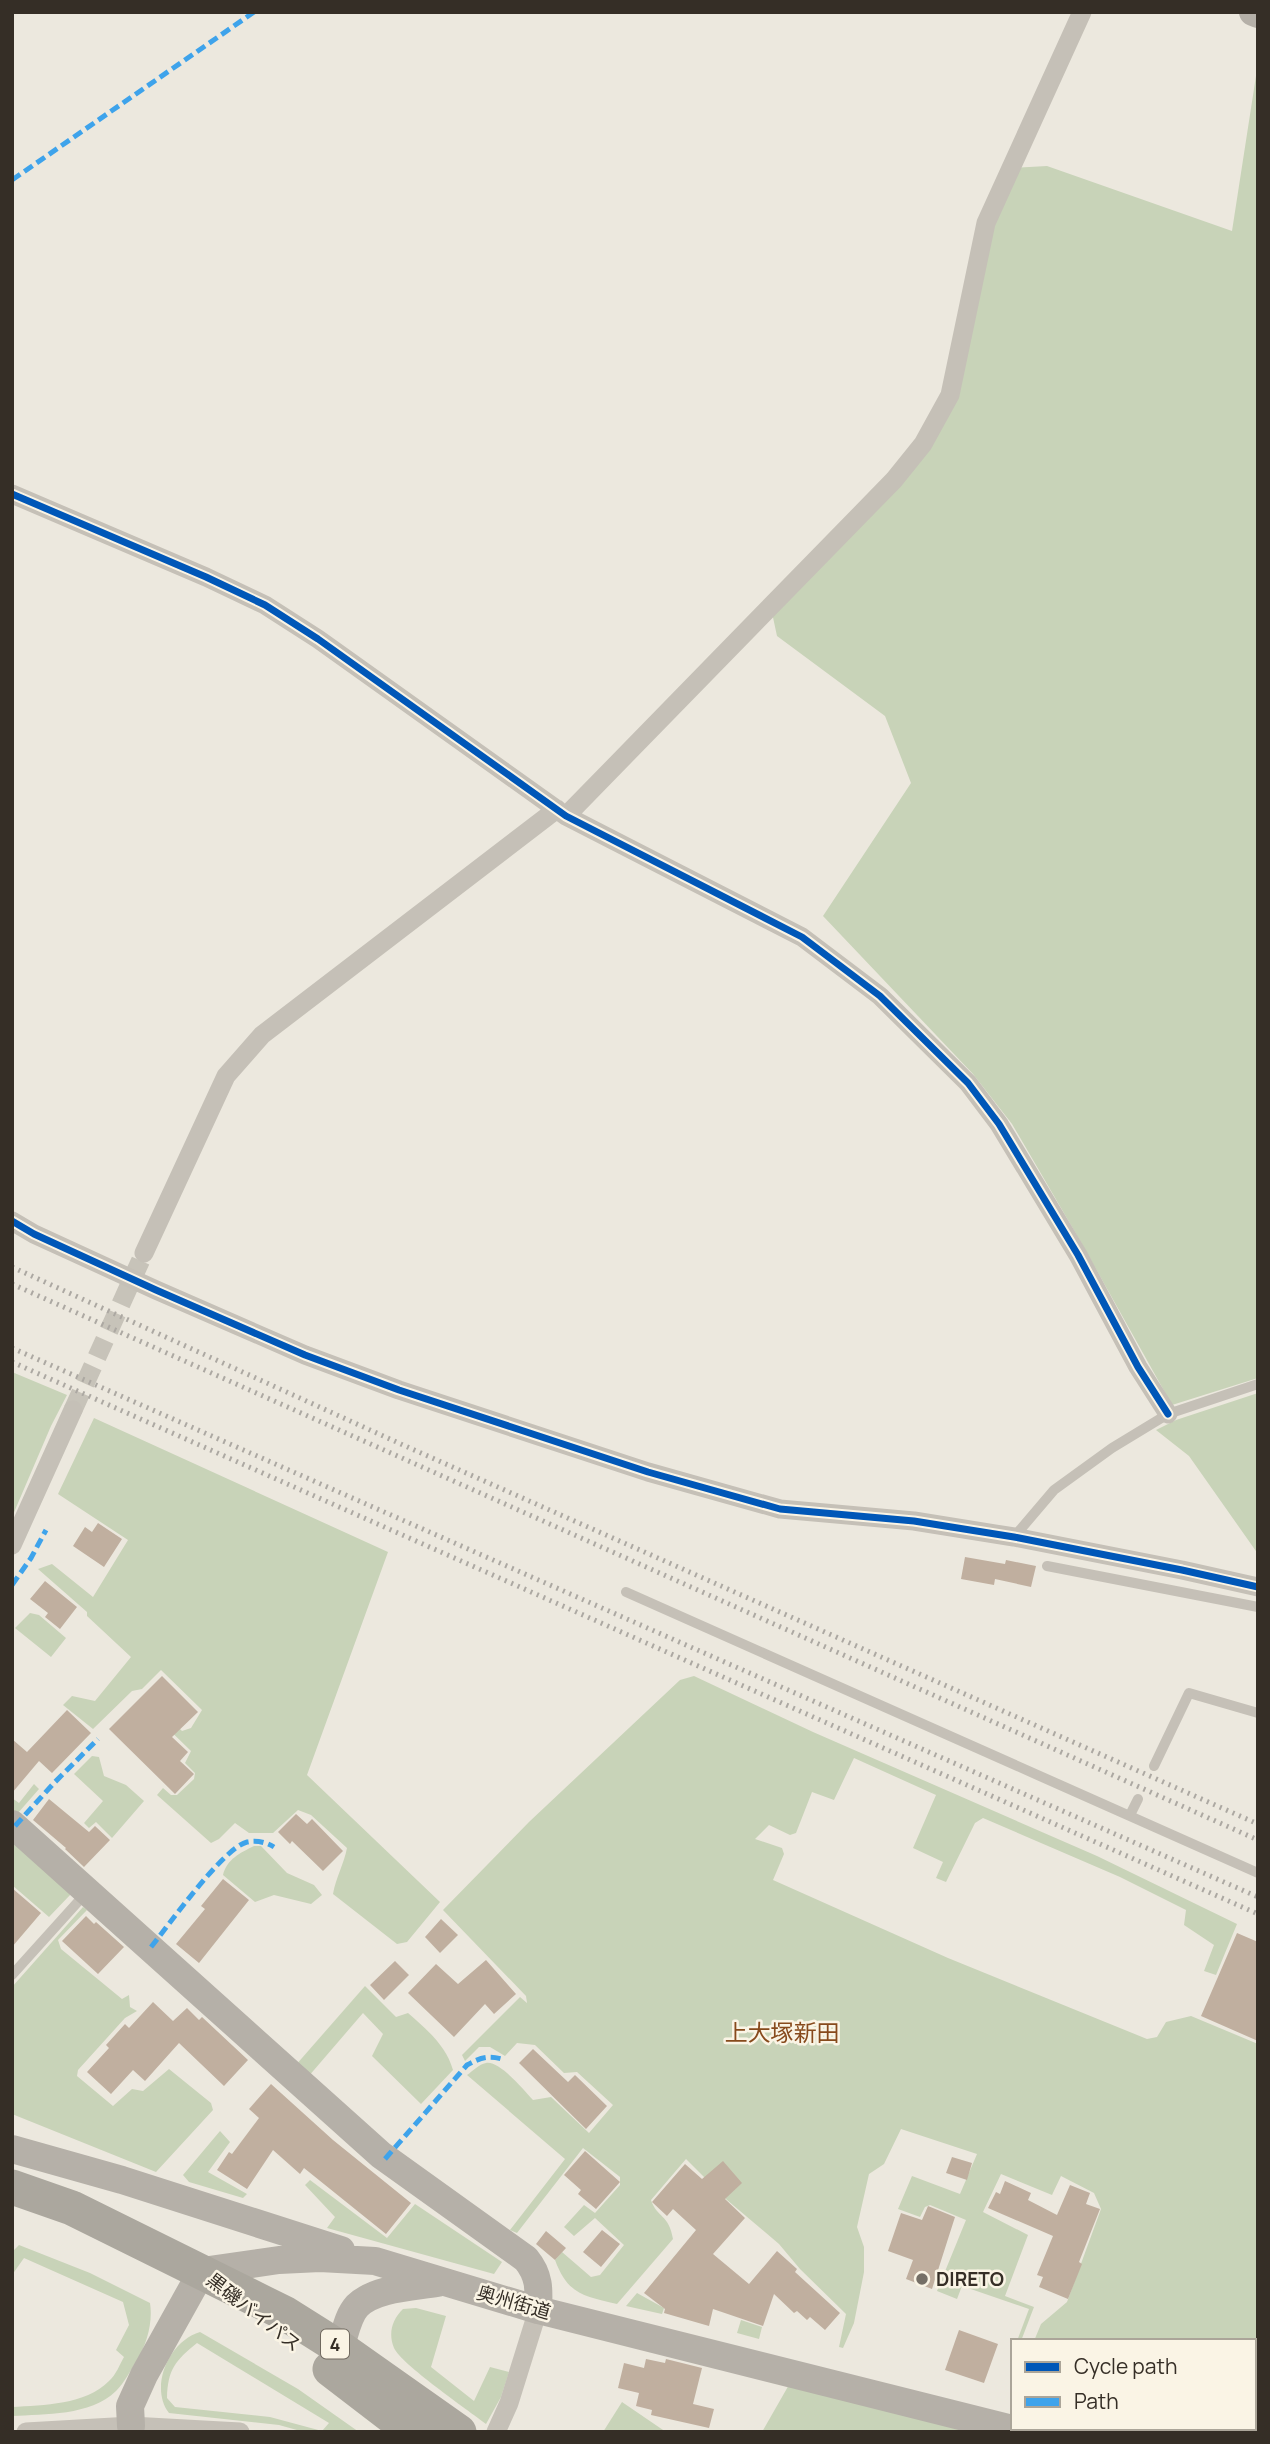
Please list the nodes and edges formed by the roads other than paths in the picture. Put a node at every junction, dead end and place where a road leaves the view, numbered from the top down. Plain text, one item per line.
1 (1082, 12) edge
2 (12, 494) edge
3 (562, 813) junction
4 (12, 1221) edge
5 (144, 1253) tunnel mouth
6 (1258, 1384) edge
7 (73, 1410) tunnel mouth
8 (1168, 1414) junction
9 (1014, 1537) junction
10 (12, 1545) edge
11 (1047, 1566) dead end
12 (1258, 1587) edge
13 (626, 1592) dead end
14 (1258, 1607) edge
15 (1258, 1713) edge
16 (1154, 1766) dead end
17 (1138, 1798) dead end
18 (1130, 1815) junction
19 (12, 1824) edge
20 (1258, 1873) edge
21 (87, 1891) junction
22 (12, 1975) edge
23 (12, 2149) edge
24 (12, 2187) edge
25 (375, 2261) junction
26 (202, 2271) junction
27 (446, 2282) junction
28 (538, 2310) junction
29 (340, 2348) junction
30 (131, 2426) junction
31 (1011, 2429) edge
32 (26, 2432) edge
33 (240, 2432) edge
34 (412, 2432) edge
35 (459, 2432) edge
36 (496, 2432) edge

1 - 3 street
2 - 3 street
3 - 5 street
3 - 8 street
4 - 9 street
6 - 8 lane
7 - 10 street
8 - 9 lane
9 - 12 street
11 - 14 lane
13 - 18 lane
15 - 16 lane
17 - 18 lane
18 - 20 lane
19 - 21 main road
21 - 22 lane
21 - 28 main road
23 - 25 main road
24 - 26 highway, 4
25 - 26 main road, 奥州街道
25 - 27 main road, 奥州街道
26 - 29 highway, 黒磯バイパス / 4
26 - 30 main road
26 - 34 highway, 黒磯バイパス / 4
27 - 28 main road, 奥州街道
27 - 29 main road
28 - 31 main road, 奥州街道
28 - 36 street
29 - 35 highway, 黒磯バイパス / 4
30 - 32 street
30 - 33 street

